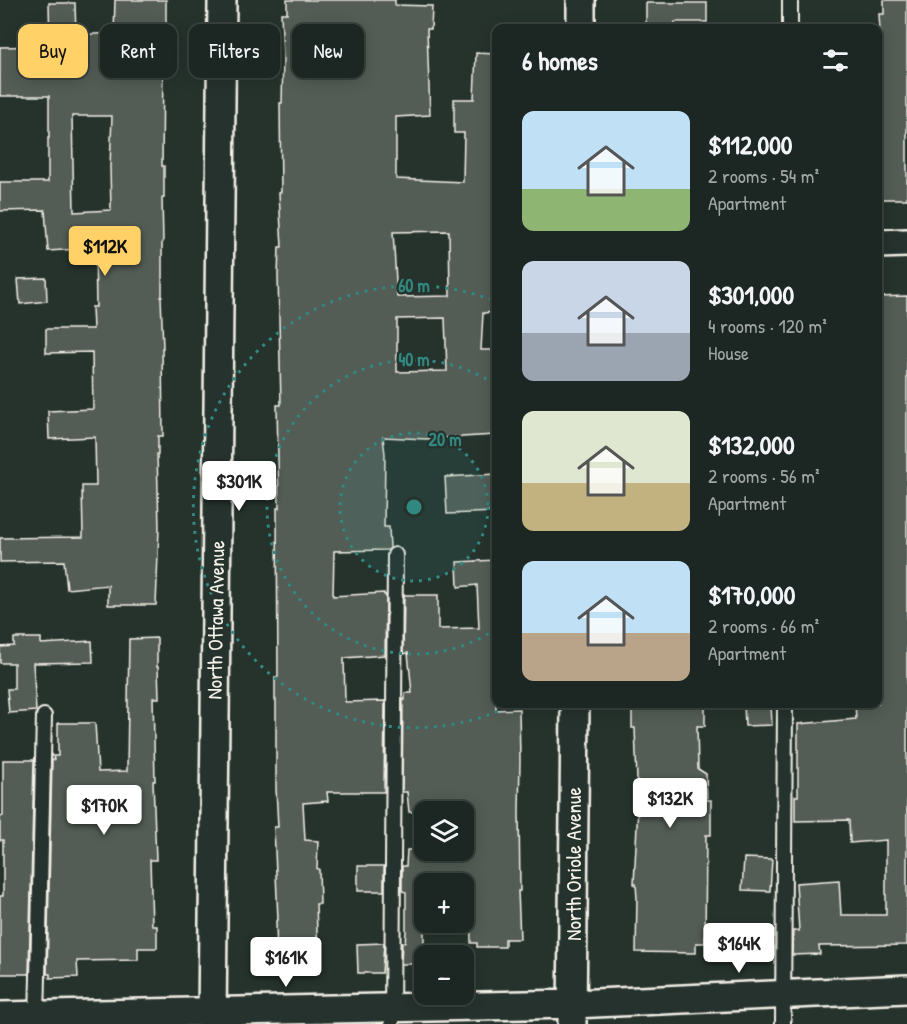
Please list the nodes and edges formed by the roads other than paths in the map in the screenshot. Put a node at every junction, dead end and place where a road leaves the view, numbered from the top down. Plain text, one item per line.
1 (222, 0) edge
2 (581, 0) edge
3 (790, 0) edge
4 (581, 24) edge
5 (790, 24) edge
6 (907, 243) edge
7 (882, 244) edge
8 (395, 555) dead end
9 (575, 708) edge
10 (785, 708) edge
11 (44, 716) dead end
12 (907, 989) edge
13 (783, 995) junction
14 (572, 1014) edge
15 (0, 1016) edge
16 (392, 1016) edge
17 (212, 1018) edge
18 (37, 1020) edge
19 (783, 1024) edge

1 - 17 street, North Ottawa Avenue
2 - 4 street
3 - 5 lane
6 - 7 street
8 - 16 lane
9 - 14 street, North Oriole Avenue
10 - 13 lane
11 - 18 lane
12 - 13 street
13 - 14 street
13 - 19 lane
14 - 16 street
15 - 18 street
16 - 17 street
17 - 18 street

